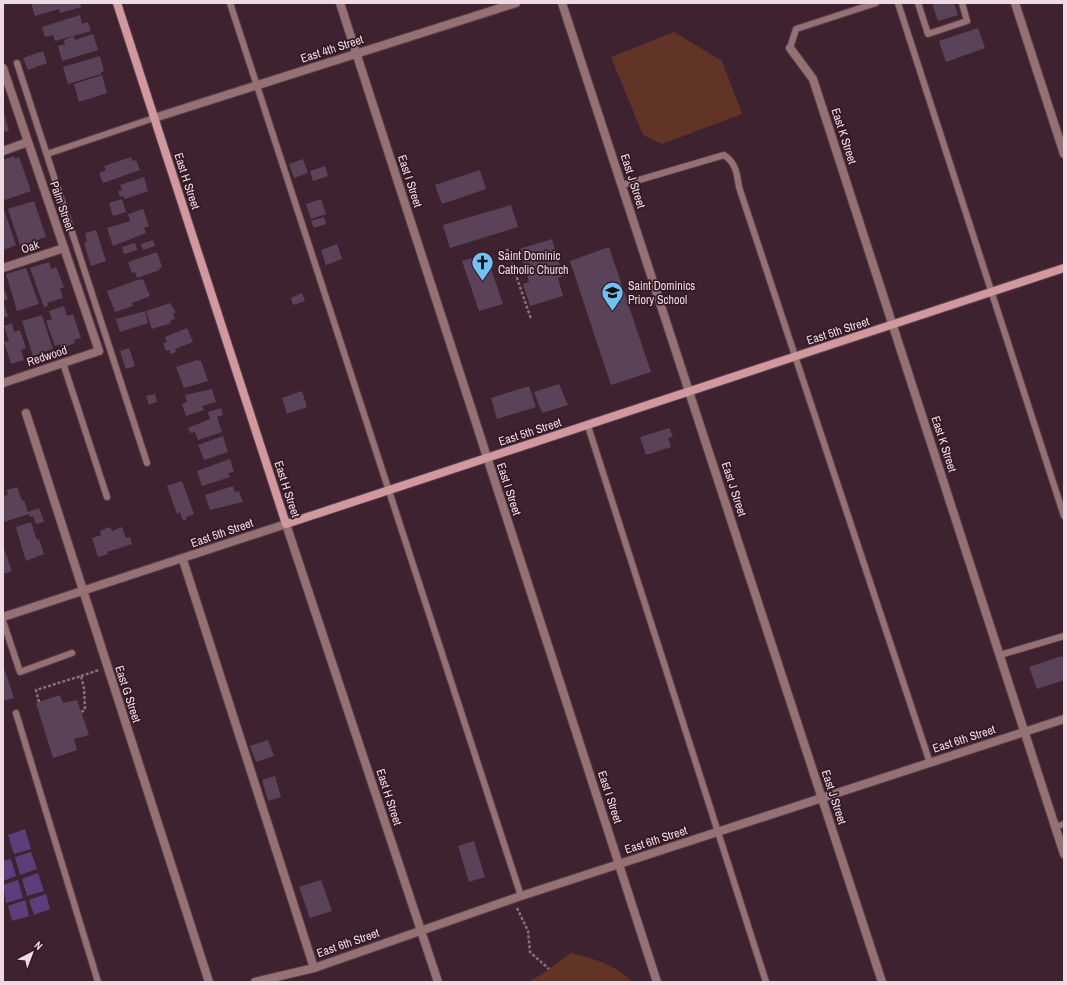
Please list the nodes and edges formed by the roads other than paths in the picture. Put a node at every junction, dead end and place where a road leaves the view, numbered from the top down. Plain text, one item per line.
1 (117, 3) edge
2 (230, 3) edge
3 (340, 3) edge
4 (516, 3) edge
5 (562, 3) edge
6 (876, 3) edge
7 (898, 3) edge
8 (918, 3) edge
9 (962, 3) edge
10 (1015, 3) edge
11 (790, 48) joint
12 (357, 54) junction
13 (17, 63) dead end
14 (3, 68) edge
15 (257, 86) junction
16 (154, 118) junction
17 (28, 142) junction
18 (3, 150) edge
19 (47, 154) junction
20 (1064, 154) edge
21 (622, 185) junction
22 (64, 248) junction
23 (3, 268) edge
24 (1064, 268) edge
25 (991, 292) junction
26 (893, 325) junction
27 (99, 351) joint
28 (795, 358) junction
29 (63, 363) junction
30 (3, 383) edge
31 (690, 392) junction
32 (26, 413) dead end
33 (588, 426) junction
34 (487, 459) junction
35 (147, 463) dead end
36 (389, 491) junction
37 (107, 497) dead end
38 (1064, 516) edge
39 (286, 524) junction
40 (183, 560) junction
41 (82, 592) junction
42 (3, 617) edge
43 (3, 621) edge
44 (1064, 636) edge
45 (72, 653) dead end
46 (1000, 655) junction
47 (16, 713) dead end
48 (1064, 719) edge
49 (1024, 732) junction
50 (930, 763) junction
51 (822, 798) junction
52 (1064, 824) edge
53 (1056, 827) junction
54 (718, 833) junction
55 (1064, 854) edge
56 (620, 865) junction
57 (517, 897) junction
58 (421, 931) junction
59 (314, 968) junction
60 (98, 982) edge
61 (208, 982) edge
62 (255, 982) edge
63 (438, 982) edge
64 (657, 982) edge
65 (766, 982) edge
66 (882, 982) edge

1 - 16 street, East H Street
2 - 15 lane
3 - 12 street, East I Street
4 - 12 street, East 4th Street
5 - 21 street, East J Street
6 - 11 lane
7 - 25 lane
8 - 9 lane
10 - 20 street
11 - 26 street, East K Street
12 - 15 street, East 4th Street
12 - 34 street, East I Street
13 - 19 lane
14 - 17 street, Palm Street
15 - 16 street, East 4th Street
15 - 36 lane
16 - 19 lane
16 - 39 street, East H Street
17 - 18 street
17 - 22 street, Palm Street
19 - 35 lane
21 - 28 lane
21 - 31 street, East J Street
22 - 23 street, Oak
22 - 27 street, Palm Street
24 - 25 street, East 5th Street
25 - 26 street, East 5th Street
25 - 38 lane
26 - 28 street, East 5th Street
26 - 46 street, East K Street
27 - 29 street, Redwood
28 - 31 street, East 5th Street
28 - 50 lane
29 - 30 street, Redwood
29 - 37 lane
31 - 33 street, East 5th Street
31 - 51 street, East J Street
32 - 41 street, East G Street
33 - 34 street, East 5th Street
33 - 54 lane
34 - 36 street, East 5th Street
34 - 56 street, East I Street
36 - 39 street, East 5th Street
36 - 57 lane
39 - 40 street, East 5th Street
39 - 58 street, East H Street
40 - 41 street, East 5th Street
40 - 59 street
41 - 42 street, East 5th Street
41 - 61 street, East G Street
43 - 45 lane
44 - 46 lane
46 - 49 street, East K Street
47 - 60 lane
48 - 49 street, East 6th Street
49 - 50 street, East 6th Street
49 - 53 street, East K Street
50 - 51 street, East 6th Street
51 - 54 street, East 6th Street
51 - 66 street, East J Street
52 - 53 lane
53 - 55 street, East K Street
54 - 56 street, East 6th Street
54 - 65 lane
56 - 57 street, East 6th Street
56 - 64 street, East I Street
57 - 58 street, East 6th Street
58 - 59 street, East 6th Street
58 - 63 street, East H Street
59 - 62 street, East 6th Street

